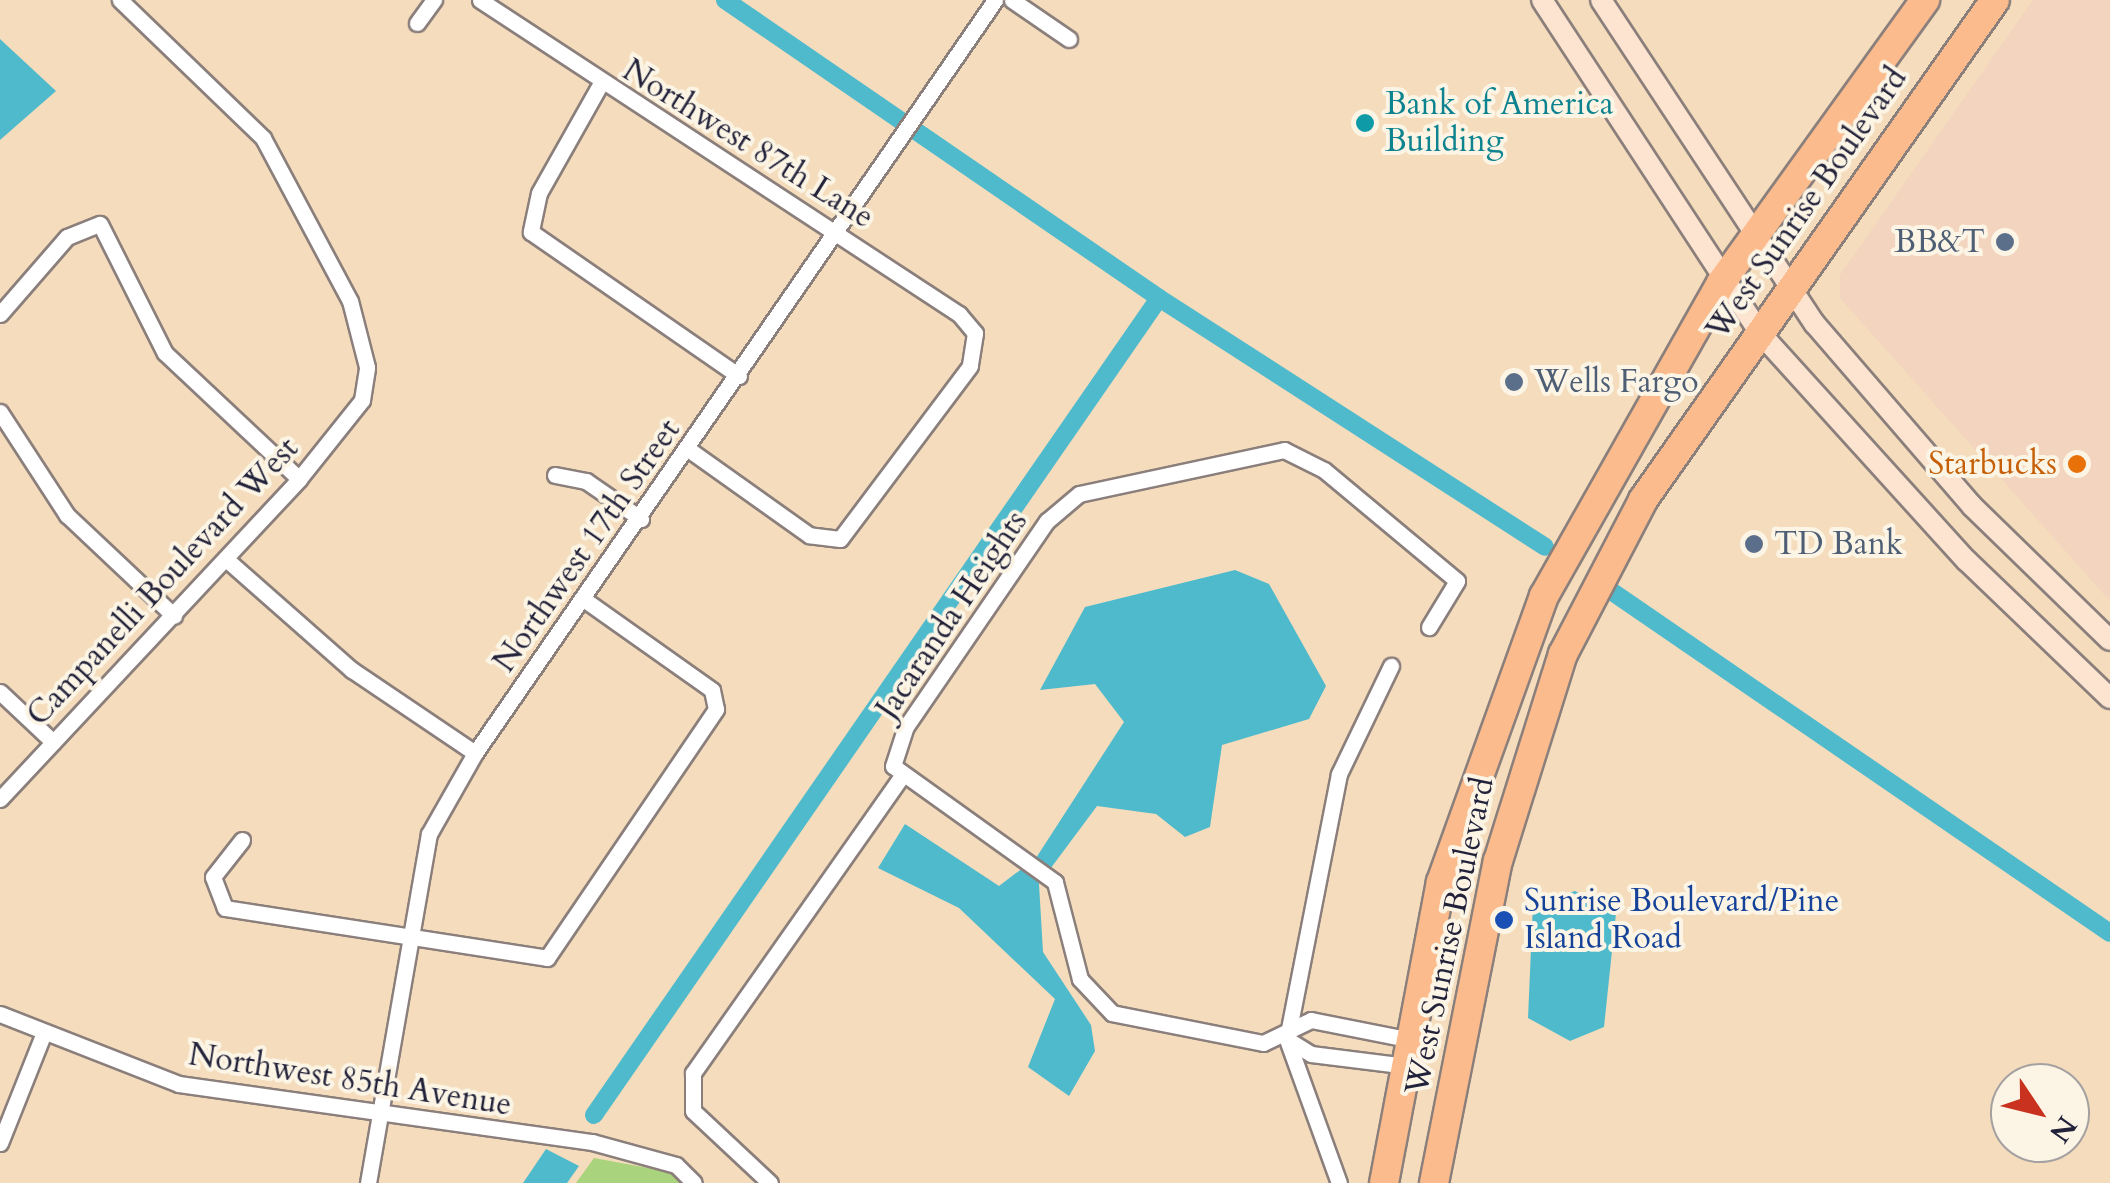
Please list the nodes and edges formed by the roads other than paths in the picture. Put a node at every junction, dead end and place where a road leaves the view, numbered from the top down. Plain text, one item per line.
1 (120, 0) edge
2 (434, 0) edge
3 (480, 0) edge
4 (996, 0) edge
5 (1012, 0) edge
6 (1542, 0) edge
7 (1602, 0) edge
8 (1925, 0) edge
9 (1995, 0) edge
10 (417, 23) dead end
11 (1069, 39) dead end
12 (601, 83) junction
13 (836, 232) junction
14 (1755, 236) junction
15 (1722, 283) junction
16 (1790, 288) junction
17 (0, 314) edge
18 (1759, 332) junction
19 (739, 376) junction
20 (0, 412) edge
21 (688, 449) junction
22 (555, 475) dead end
23 (299, 479) junction
24 (641, 519) junction
25 (226, 558) junction
26 (586, 600) junction
27 (174, 616) junction
28 (1429, 626) dead end
29 (2110, 640) edge
30 (1390, 666) dead end
31 (0, 692) edge
32 (2110, 698) edge
33 (53, 742) junction
34 (475, 753) junction
35 (900, 778) junction
36 (0, 799) edge
37 (242, 840) dead end
38 (409, 943) junction
39 (0, 1014) edge
40 (43, 1035) junction
41 (1287, 1039) junction
42 (1410, 1053) junction
43 (380, 1117) junction
44 (0, 1143) edge
45 (368, 1183) edge
46 (694, 1183) edge
47 (770, 1183) edge
48 (1339, 1183) edge
49 (1384, 1183) edge
50 (1434, 1183) edge

1 - 23 street, Campanelli Boulevard West
2 - 10 street
3 - 12 street, Northwest 87th Lane
4 - 13 street, Northwest 17th Street
5 - 11 street
6 - 15 main road
7 - 14 main road
8 - 14 highway, West Sunrise Boulevard
9 - 16 highway, West Sunrise Boulevard
12 - 13 street, Northwest 87th Lane
12 - 19 street
13 - 19 street, Northwest 17th Street
13 - 21 street, Northwest 87th Lane
14 - 15 highway, West Sunrise Boulevard
14 - 16 main road
15 - 18 main road
15 - 42 highway, West Sunrise Boulevard
16 - 18 highway, West Sunrise Boulevard
16 - 29 main road
17 - 23 street
18 - 32 main road
18 - 50 highway, West Sunrise Boulevard
19 - 21 street, Northwest 17th Street
20 - 27 street
21 - 24 street, Northwest 17th Street
22 - 24 street
23 - 25 street, Campanelli Boulevard West
24 - 26 street, Northwest 17th Street
25 - 27 street, Campanelli Boulevard West
25 - 34 street
26 - 34 street, Northwest 17th Street
26 - 38 street
27 - 33 street, Campanelli Boulevard West
28 - 35 street, Jacaranda Heights
30 - 41 street
31 - 33 street
33 - 36 street, Campanelli Boulevard West
34 - 38 street, Northwest 17th Street
35 - 41 street
35 - 47 street
37 - 38 street
38 - 43 street, Northwest 17th Street
39 - 40 street, Northwest 85th Avenue
40 - 43 street, Northwest 85th Avenue
40 - 44 street
41 - 42 street
41 - 42 street
41 - 48 street
42 - 49 highway, West Sunrise Boulevard
43 - 45 street, Northwest 17th Street
43 - 46 street, Northwest 85th Avenue

